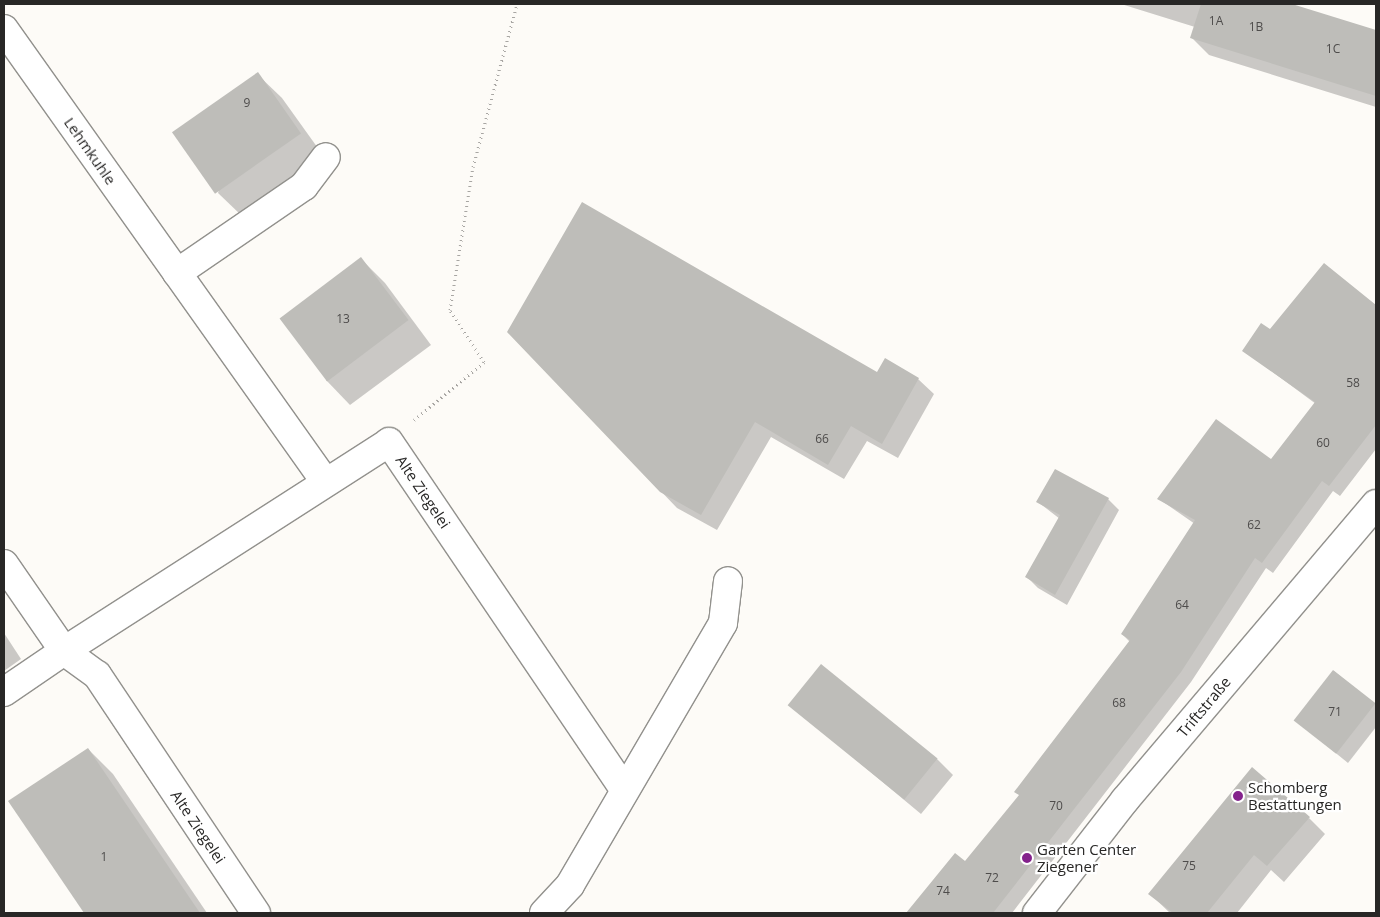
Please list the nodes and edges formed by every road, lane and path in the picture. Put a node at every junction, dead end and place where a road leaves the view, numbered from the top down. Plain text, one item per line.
1 (517, 4) edge
2 (4, 29) edge
3 (326, 157) dead end
4 (177, 273) junction
5 (388, 442) junction
6 (324, 480) junction
7 (1376, 506) edge
8 (4, 564) edge
9 (728, 581) dead end
10 (64, 651) junction
11 (4, 692) edge
12 (623, 787) junction
13 (256, 913) edge
14 (544, 913) edge
15 (1037, 913) edge

1 - 5 path
2 - 4 street, Lehmkuhle
3 - 4 street
4 - 6 street, Lehmkuhle
5 - 6 street, Alte Ziegelei
5 - 12 street, Alte Ziegelei
6 - 10 street, Alte Ziegelei
7 - 15 street, Triftstraße
8 - 10 street
9 - 12 street
10 - 11 street, Alte Ziegelei
10 - 13 street, Alte Ziegelei
12 - 14 street

